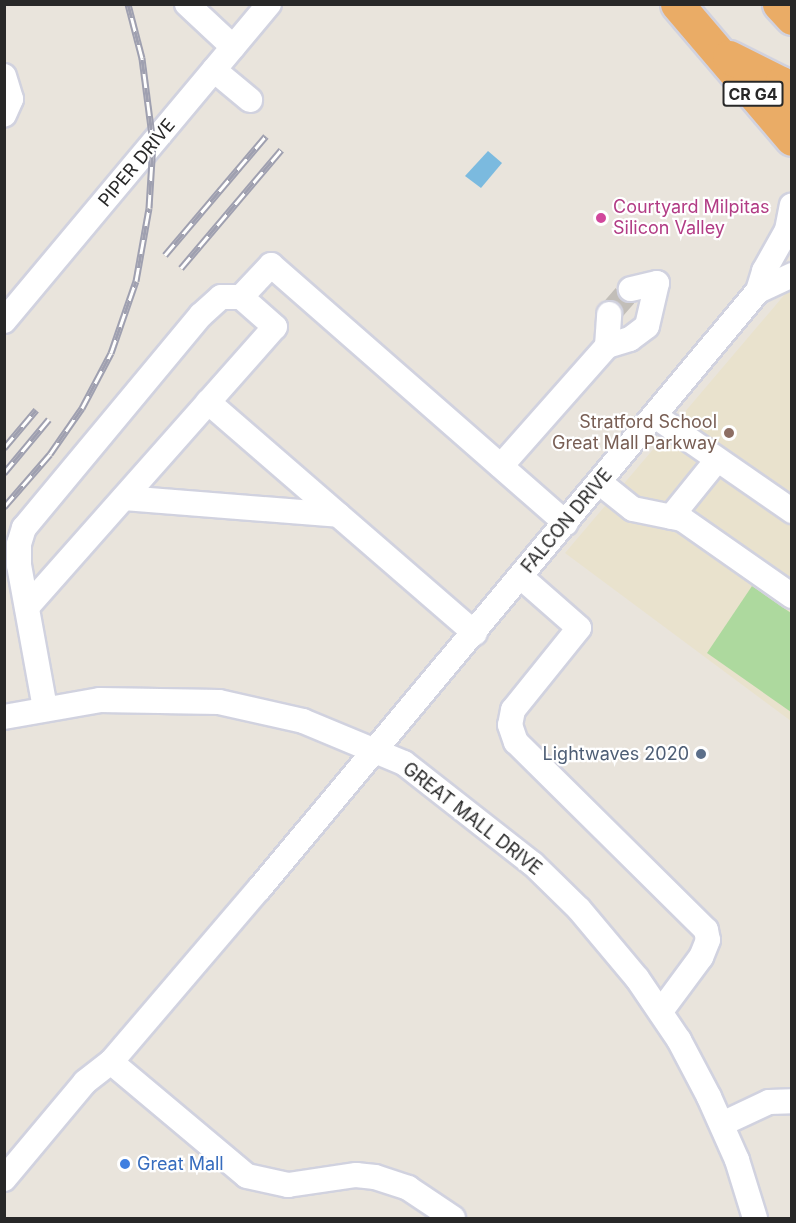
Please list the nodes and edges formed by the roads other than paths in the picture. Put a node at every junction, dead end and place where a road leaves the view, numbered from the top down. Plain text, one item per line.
1 (187, 4) edge
2 (269, 4) edge
3 (677, 4) edge
4 (779, 4) edge
5 (792, 18) edge
6 (233, 47) junction
7 (714, 49) junction
8 (214, 70) junction
9 (4, 75) edge
10 (792, 94) edge
11 (250, 100) dead end
12 (4, 115) edge
13 (792, 139) edge
14 (792, 205) edge
15 (792, 275) edge
16 (631, 289) tunnel mouth
17 (758, 291) junction
18 (242, 297) junction
19 (7, 313) edge
20 (609, 314) tunnel mouth
21 (607, 346) junction
22 (208, 402) junction
23 (654, 416) junction
24 (717, 460) junction
25 (501, 466) junction
26 (599, 482) junction
27 (124, 498) junction
28 (792, 512) edge
29 (338, 515) junction
30 (671, 517) junction
31 (566, 523) junction
32 (521, 577) junction
33 (792, 596) edge
34 (27, 607) junction
35 (475, 633) junction
36 (45, 708) junction
37 (4, 717) edge
38 (375, 750) junction
39 (661, 1011) junction
40 (111, 1062) junction
41 (792, 1101) edge
42 (722, 1124) junction
43 (4, 1179) edge
44 (453, 1218) edge
45 (755, 1218) edge

1 - 6 street
2 - 6 street, PIPER DRIVE
3 - 7 highway, CR G4
4 - 5 highway
6 - 8 street, PIPER DRIVE
7 - 10 highway
7 - 13 highway, CR G4
8 - 11 street
8 - 19 street, PIPER DRIVE
9 - 12 street
14 - 17 street, FALCON DRIVE
15 - 17 street, FALCON DRIVE
16 - 21 street
17 - 23 street, FALCON DRIVE
18 - 22 street
18 - 25 street
18 - 34 street
20 - 21 street
21 - 25 street
22 - 27 street
22 - 29 street
23 - 24 street
23 - 26 street, FALCON DRIVE
24 - 28 street
24 - 30 street
25 - 31 street
26 - 30 street
26 - 31 street, FALCON DRIVE
27 - 29 street
27 - 34 street
29 - 35 street
30 - 33 street
31 - 32 street, FALCON DRIVE
32 - 35 street, FALCON DRIVE
32 - 39 street
34 - 36 street
35 - 38 street, FALCON DRIVE
36 - 37 street, GREAT MALL DRIVE
36 - 38 street, GREAT MALL DRIVE
38 - 39 street, GREAT MALL DRIVE
38 - 40 street, FALCON DRIVE
39 - 42 street, GREAT MALL DRIVE
40 - 43 street, FALCON DRIVE
40 - 44 street
41 - 42 street
42 - 45 street, GREAT MALL DRIVE

